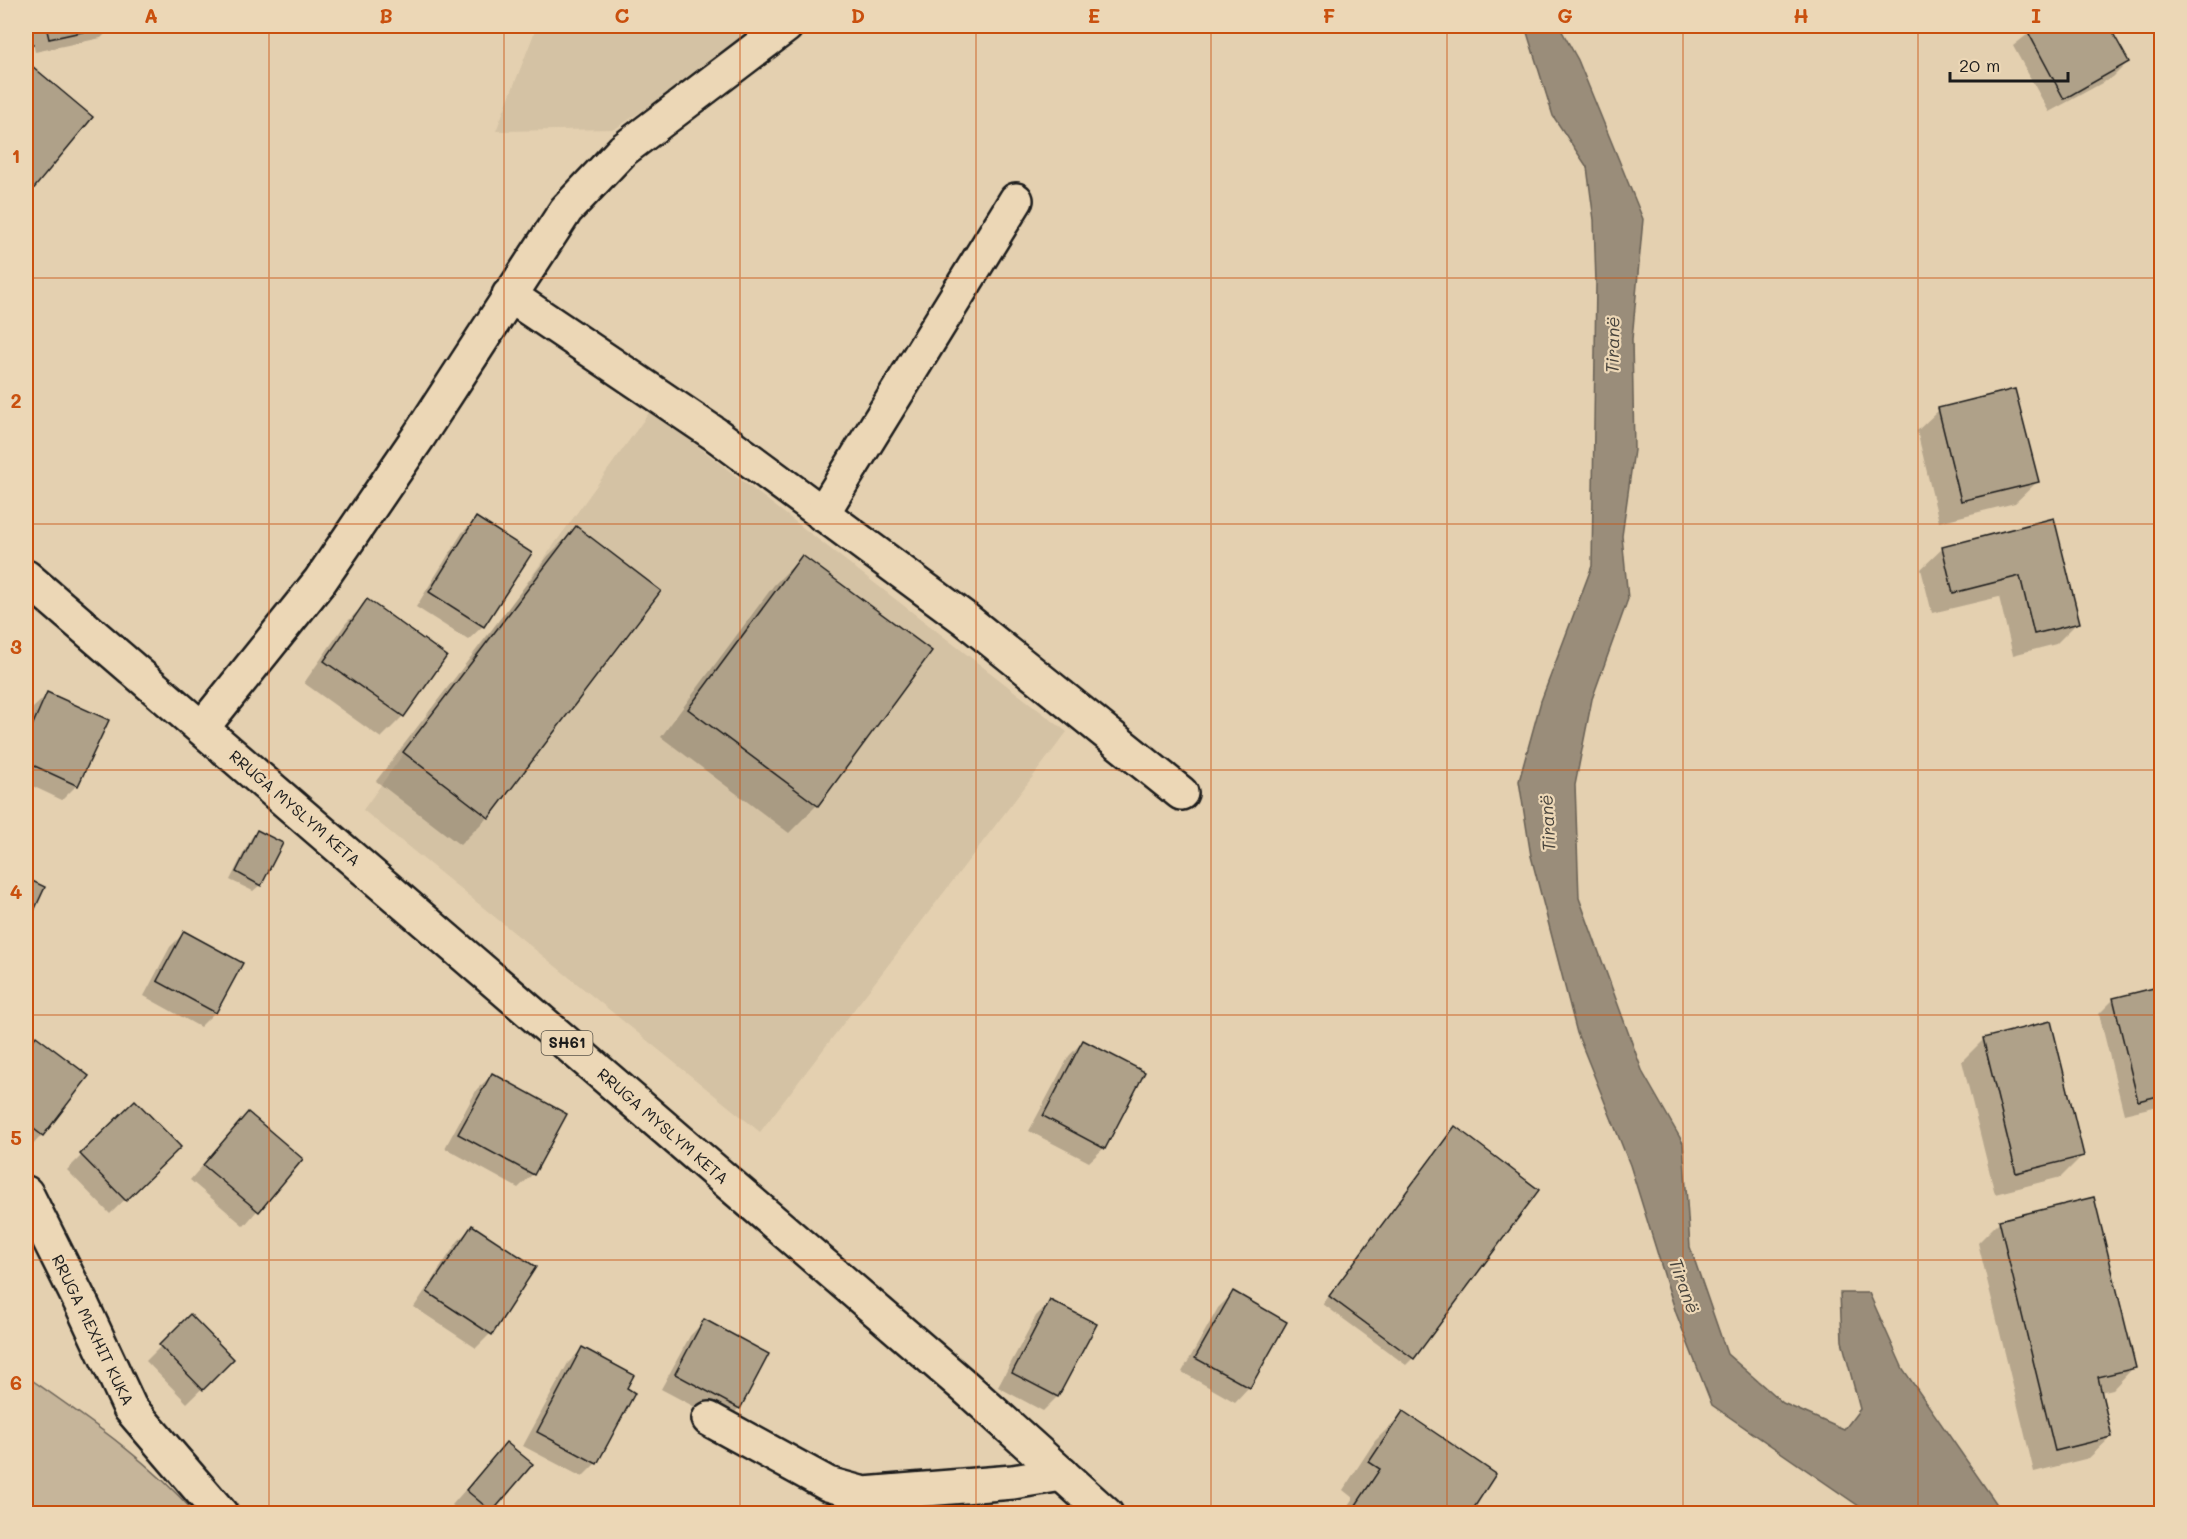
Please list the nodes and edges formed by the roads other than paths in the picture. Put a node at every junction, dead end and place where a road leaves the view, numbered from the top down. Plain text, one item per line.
1 (786, 26) edge
2 (1016, 200) dead end
3 (509, 295) junction
4 (822, 514) junction
5 (26, 577) edge
6 (202, 728) junction
7 (1181, 794) dead end
8 (26, 1193) edge
9 (709, 1419) dead end
10 (1062, 1474) junction
11 (220, 1514) edge
12 (1106, 1514) edge

1 - 3 street
2 - 4 street
3 - 4 street
3 - 6 street
4 - 7 street
5 - 6 street, RRUGA MYSLYM KETA / SH61
6 - 10 street, RRUGA MYSLYM KETA / SH61
8 - 11 street, RRUGA MEXHIT KUKA
9 - 10 street
10 - 12 street, RRUGA MYSLYM KETA / SH61

